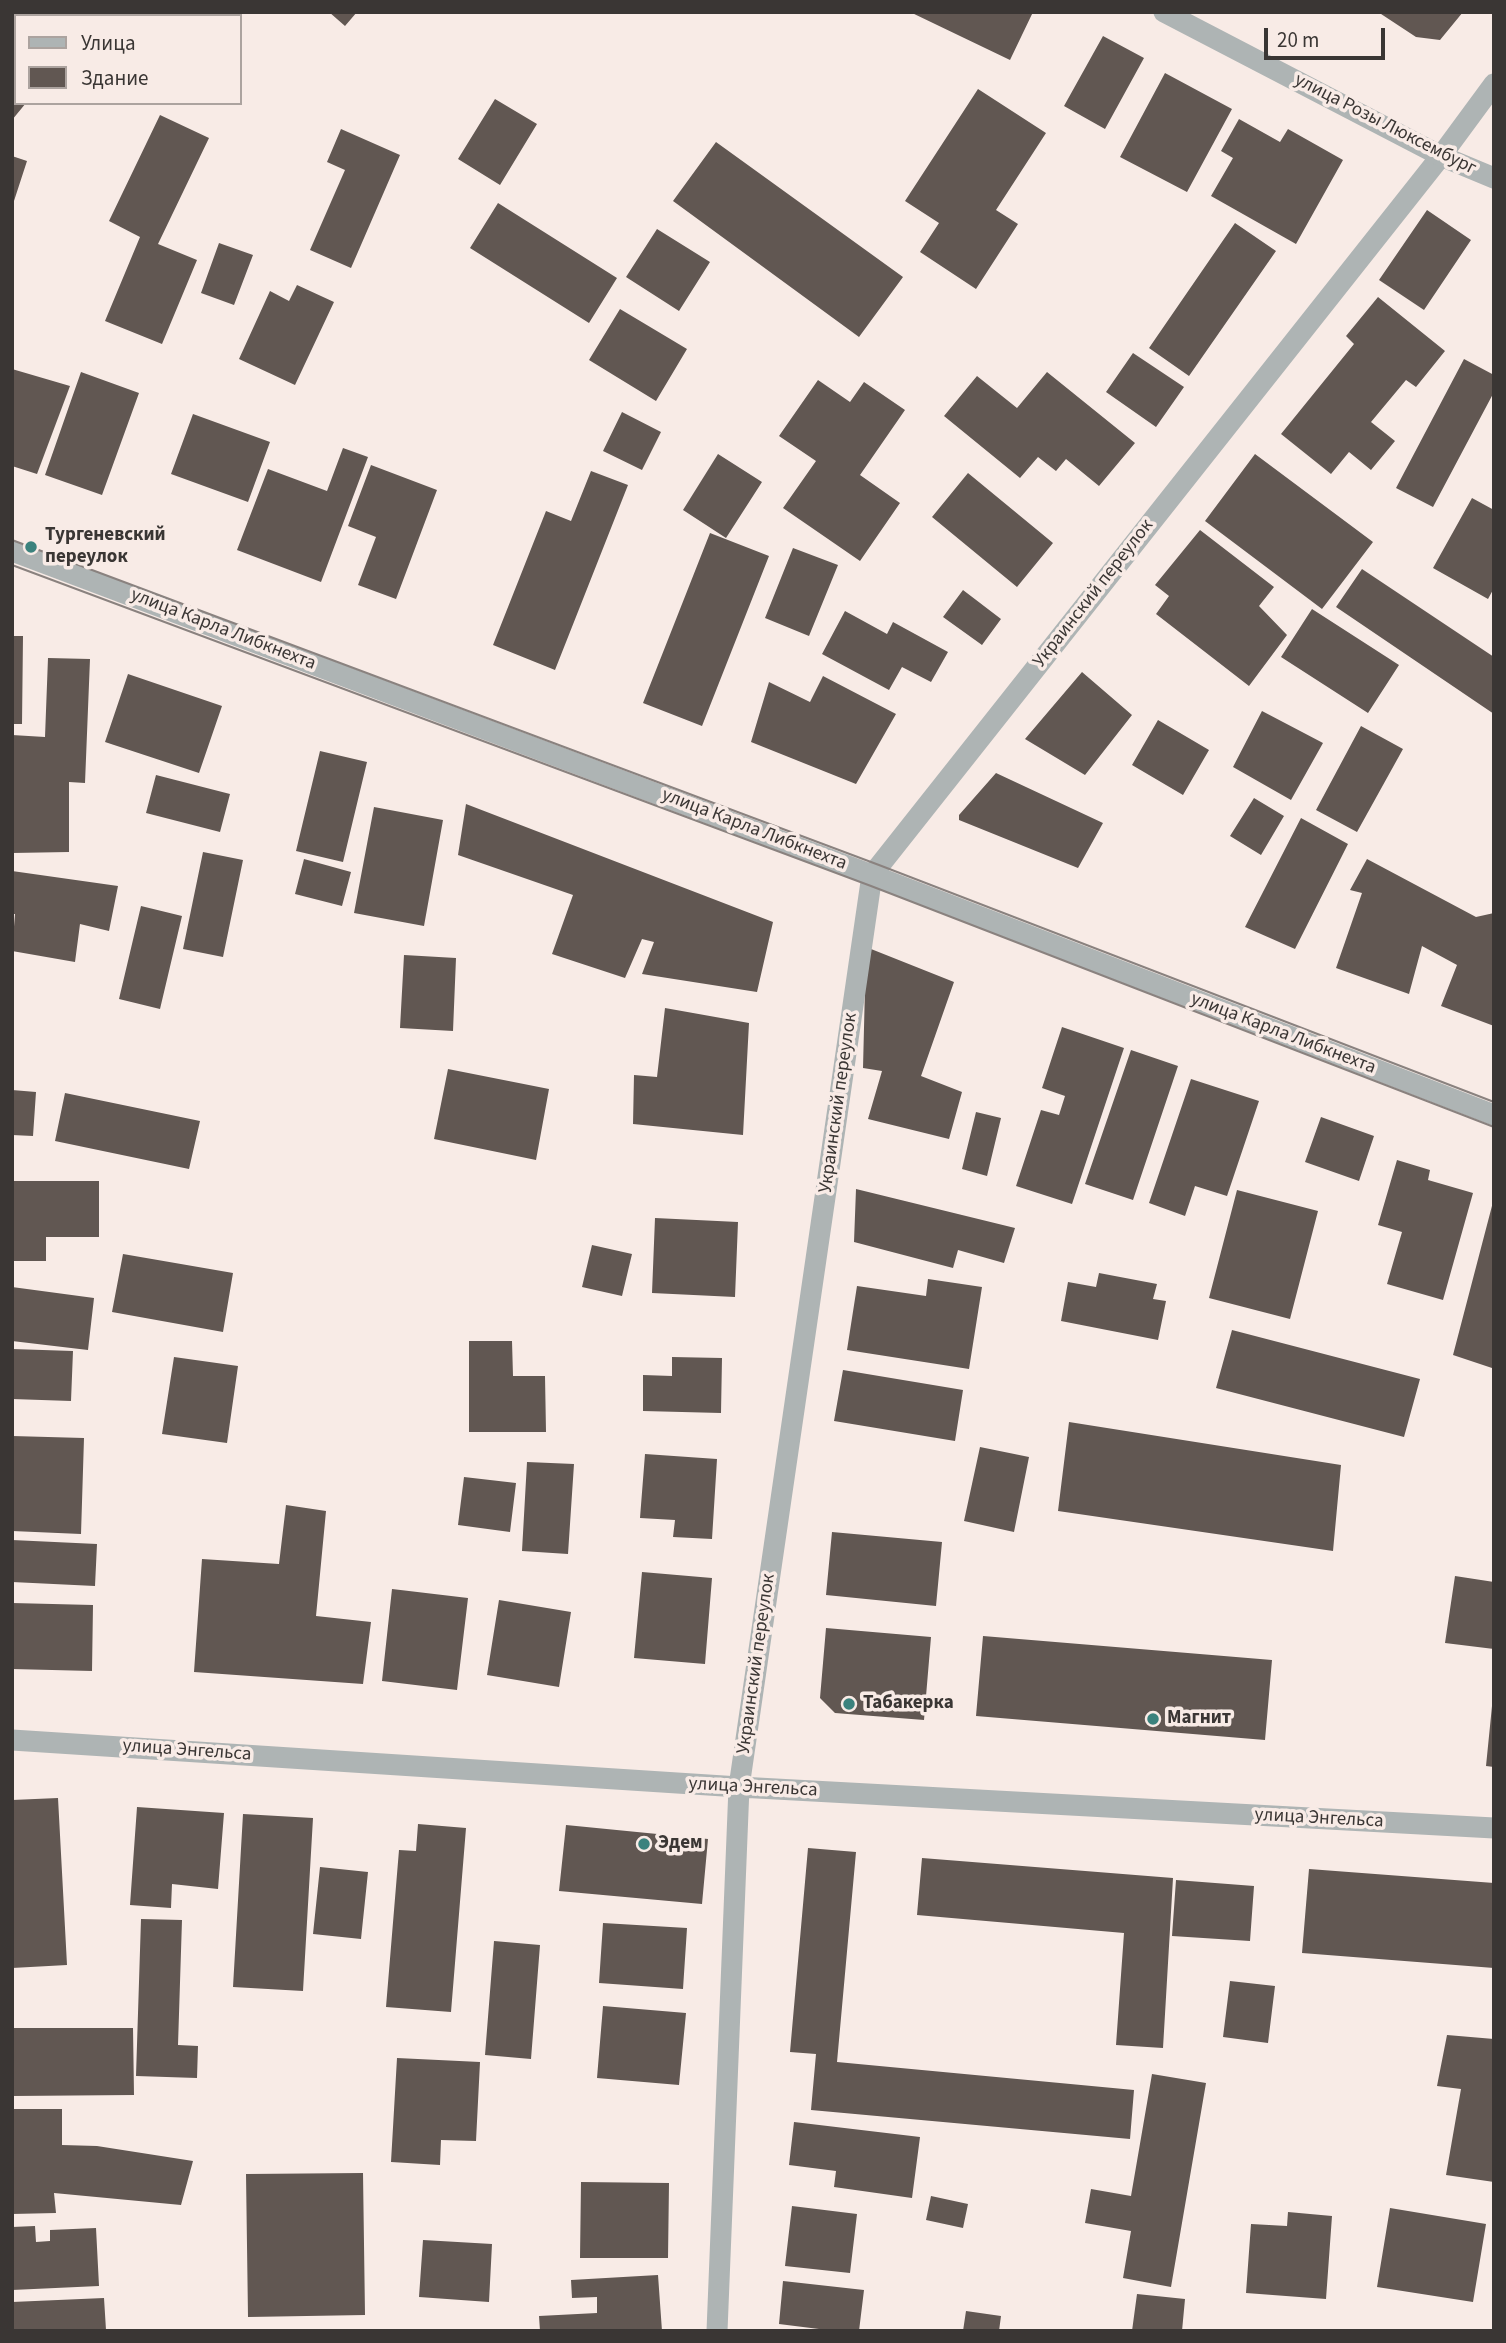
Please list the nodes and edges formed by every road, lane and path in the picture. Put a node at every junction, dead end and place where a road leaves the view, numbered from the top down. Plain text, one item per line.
1 (1164, 12) edge
2 (1494, 84) edge
3 (1441, 156) junction
4 (1494, 178) edge
5 (12, 551) edge
6 (872, 875) junction
7 (1494, 1115) edge
8 (12, 1740) edge
9 (739, 1787) junction
10 (1494, 1828) edge
11 (717, 2331) edge

1 - 3 street, улица Розы Люксембург
2 - 3 street, Украинский переулок
3 - 4 street, улица Розы Люксембург
3 - 6 street, Украинский переулок
5 - 6 street, улица Карла Либкнехта
6 - 7 street, улица Карла Либкнехта
6 - 9 street, Украинский переулок
8 - 9 street, улица Энгельса
9 - 10 street, улица Энгельса
9 - 11 street, Украинский переулок

